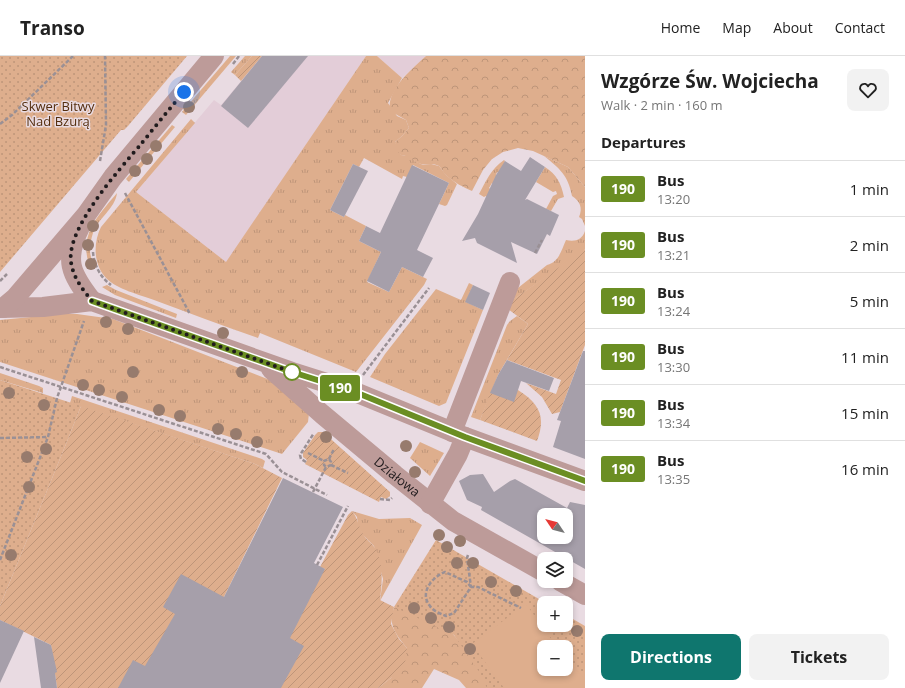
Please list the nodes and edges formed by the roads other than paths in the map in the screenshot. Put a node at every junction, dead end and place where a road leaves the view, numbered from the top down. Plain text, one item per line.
1 (214, 56) edge
2 (86, 215) junction
3 (510, 282) dead end
4 (92, 301) junction
5 (1, 308) edge
6 (264, 362) junction
7 (458, 435) junction
8 (585, 481) edge
9 (430, 504) junction
10 (537, 568) edge
11 (572, 588) edge
12 (585, 595) edge

1 - 2 street
2 - 4 street
2 - 5 street
3 - 7 street
4 - 5 street
4 - 6 street
6 - 7 street
6 - 9 street, Działowa
7 - 8 street
7 - 9 street
9 - 10 street, Działowa
11 - 12 street

